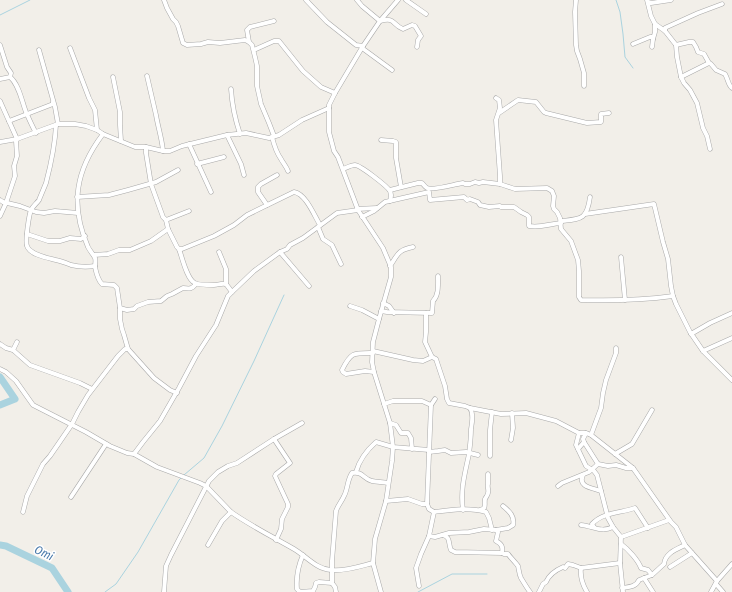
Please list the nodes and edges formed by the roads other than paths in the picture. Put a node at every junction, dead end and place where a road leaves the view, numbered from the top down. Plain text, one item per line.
1 (164, 0) edge
2 (306, 0) edge
3 (357, 0) edge
4 (398, 0) edge
5 (406, 0) edge
6 (576, 0) edge
7 (671, 0) edge
8 (648, 1) edge
9 (722, 4) dead end
10 (426, 14) dead end
11 (274, 21) dead end
12 (380, 21) junction
13 (655, 24) junction
14 (665, 31) junction
15 (653, 40) junction
16 (249, 42) junction
17 (633, 44) dead end
18 (0, 45) edge
19 (676, 45) junction
20 (363, 47) junction
21 (417, 47) dead end
22 (652, 47) dead end
23 (70, 48) dead end
24 (38, 50) dead end
25 (254, 50) junction
26 (708, 63) junction
27 (392, 70) dead end
28 (147, 76) dead end
29 (10, 77) junction
30 (113, 77) dead end
31 (681, 77) junction
32 (0, 79) edge
33 (584, 86) dead end
34 (732, 88) edge
35 (231, 89) dead end
36 (335, 93) junction
37 (496, 98) dead end
38 (0, 101) edge
39 (53, 102) junction
40 (329, 108) junction
41 (609, 113) dead end
42 (27, 114) junction
43 (499, 114) junction
44 (9, 121) junction
45 (57, 125) junction
46 (97, 130) junction
47 (36, 133) junction
48 (103, 134) junction
49 (240, 134) junction
50 (227, 135) junction
51 (273, 137) junction
52 (17, 139) junction
53 (381, 140) dead end
54 (121, 141) junction
55 (0, 142) edge
56 (188, 144) junction
57 (146, 147) junction
58 (710, 149) dead end
59 (163, 151) junction
60 (224, 157) dead end
61 (197, 164) junction
62 (343, 169) junction
63 (178, 170) dead end
64 (288, 171) dead end
65 (244, 174) dead end
66 (277, 175) dead end
67 (151, 184) junction
68 (500, 184) junction
69 (401, 187) junction
70 (390, 190) junction
71 (211, 192) dead end
72 (77, 196) junction
73 (590, 197) dead end
74 (0, 200) edge
75 (390, 201) junction
76 (6, 203) junction
77 (267, 205) junction
78 (379, 207) junction
79 (31, 210) junction
80 (358, 210) junction
81 (189, 211) dead end
82 (78, 213) junction
83 (585, 214) junction
84 (0, 216) edge
85 (362, 217) junction
86 (166, 220) junction
87 (561, 222) junction
88 (319, 226) junction
89 (168, 229) junction
90 (27, 234) junction
91 (85, 236) junction
92 (413, 246) dead end
93 (179, 249) junction
94 (219, 252) dead end
95 (280, 252) junction
96 (94, 255) junction
97 (621, 257) dead end
98 (341, 264) dead end
99 (95, 266) junction
100 (390, 266) junction
101 (438, 276) dead end
102 (196, 284) junction
103 (226, 284) junction
104 (309, 286) dead end
105 (232, 292) junction
106 (673, 296) junction
107 (625, 300) junction
108 (383, 303) junction
109 (350, 306) dead end
110 (120, 308) junction
111 (381, 311) junction
112 (732, 312) edge
113 (394, 313) junction
114 (426, 313) junction
115 (379, 319) junction
116 (691, 334) junction
117 (732, 338) edge
118 (17, 342) dead end
119 (0, 344) edge
120 (616, 348) dead end
121 (128, 349) junction
122 (14, 350) junction
123 (703, 351) junction
124 (373, 352) junction
125 (432, 357) junction
126 (0, 368) edge
127 (374, 372) junction
128 (732, 380) edge
129 (92, 389) junction
130 (177, 393) junction
131 (435, 399) dead end
132 (384, 404) junction
133 (431, 405) junction
134 (470, 408) junction
135 (652, 410) dead end
136 (492, 412) junction
137 (512, 413) junction
138 (302, 423) dead end
139 (390, 423) junction
140 (72, 424) junction
141 (579, 432) junction
142 (586, 433) junction
143 (591, 435) junction
144 (274, 439) junction
145 (511, 440) dead end
146 (584, 442) junction
147 (106, 444) junction
148 (393, 447) junction
149 (412, 449) junction
150 (578, 449) junction
151 (429, 451) junction
152 (469, 453) junction
153 (134, 454) junction
154 (615, 454) junction
155 (478, 455) dead end
156 (490, 456) dead end
157 (598, 464) junction
158 (633, 468) junction
159 (590, 470) junction
160 (356, 472) junction
161 (488, 474) dead end
162 (583, 474) junction
163 (388, 483) junction
164 (206, 486) junction
165 (558, 486) dead end
166 (601, 491) junction
167 (71, 496) dead end
168 (386, 501) junction
169 (427, 504) junction
170 (503, 506) dead end
171 (463, 510) junction
172 (480, 510) junction
173 (23, 512) dead end
174 (230, 512) junction
175 (434, 512) junction
176 (607, 515) junction
177 (670, 520) junction
178 (581, 525) dead end
179 (613, 527) junction
180 (594, 528) junction
181 (648, 528) junction
182 (494, 530) junction
183 (443, 535) junction
184 (429, 536) junction
185 (621, 537) junction
186 (276, 540) junction
187 (621, 544) junction
188 (208, 545) dead end
189 (685, 545) junction
190 (502, 553) junction
191 (692, 553) junction
192 (303, 555) junction
193 (373, 563) junction
194 (620, 563) junction
195 (732, 564) edge
196 (670, 567) dead end
197 (581, 568) junction
198 (333, 571) junction
199 (652, 575) junction
200 (644, 578) junction
201 (716, 582) junction
202 (332, 583) junction
203 (419, 586) dead end
204 (623, 590) edge
205 (297, 591) edge
206 (164, 592) edge
207 (336, 592) edge
208 (381, 592) edge
209 (528, 592) edge
210 (539, 592) edge
211 (587, 592) edge
212 (653, 592) edge
213 (711, 592) edge
214 (724, 592) edge

1 - 16 street
2 - 20 street
3 - 12 street
4 - 12 street
5 - 10 street
6 - 33 street
7 - 8 street
8 - 13 street
9 - 14 street
11 - 16 street
12 - 20 street
12 - 21 street
13 - 14 street
13 - 15 street
14 - 19 street
15 - 17 street
15 - 22 street
16 - 25 street
18 - 29 street
19 - 26 street
19 - 31 street
20 - 27 street
20 - 36 street
23 - 46 street
24 - 39 street
25 - 36 street
25 - 51 street
26 - 31 street
26 - 34 street
28 - 59 street
29 - 32 street
29 - 42 street
30 - 54 street
31 - 58 street
35 - 49 street
36 - 40 street
37 - 43 street
38 - 44 street
39 - 42 street
39 - 45 street
40 - 51 street
40 - 62 street
41 - 43 street
42 - 44 street
42 - 47 street
43 - 68 street
44 - 52 street
45 - 46 street
45 - 47 street
45 - 79 street
46 - 48 street
47 - 52 street
48 - 54 street
48 - 72 street
49 - 50 street
49 - 51 street
50 - 56 street
50 - 65 street
51 - 64 street
52 - 55 street
52 - 76 street
53 - 69 street
54 - 57 street
56 - 59 street
56 - 61 street
57 - 59 street
57 - 67 street
60 - 61 street
61 - 71 street
62 - 70 street
62 - 80 street
63 - 67 street
66 - 77 street
67 - 72 street
67 - 86 street
68 - 69 street
68 - 87 street
69 - 70 street
70 - 75 street
72 - 82 street
73 - 83 street
74 - 76 street
75 - 78 street
75 - 87 street
76 - 79 street
76 - 84 street
77 - 88 street
77 - 93 street
78 - 80 street
78 - 85 street
79 - 82 street
79 - 90 street
80 - 85 street
80 - 88 street
81 - 86 street
82 - 91 street
83 - 87 street
83 - 106 street
85 - 100 street
86 - 89 street
87 - 107 street
88 - 95 street
88 - 98 street
89 - 93 street
89 - 96 street
90 - 91 street
90 - 99 street
91 - 96 street
92 - 100 street
93 - 102 street
94 - 103 street
95 - 104 street
95 - 105 street
96 - 99 street
97 - 107 street
99 - 110 street
100 - 108 street
101 - 114 street
102 - 103 street
102 - 110 street
103 - 105 street
105 - 130 street
106 - 107 street
106 - 116 street
108 - 111 street
108 - 113 street
109 - 115 street
110 - 121 street
111 - 113 street
111 - 115 street
112 - 116 street
113 - 114 street
114 - 125 street
115 - 124 street
116 - 123 street
117 - 123 street
118 - 122 street
119 - 122 street
120 - 143 street
121 - 129 street
121 - 130 street
122 - 129 street
123 - 128 street
124 - 125 street
124 - 127 street
124 - 127 street
125 - 134 street
126 - 140 street
127 - 132 street
129 - 140 street
130 - 153 street
131 - 133 street
132 - 133 street
132 - 139 street
133 - 151 street
134 - 136 street
134 - 152 street
135 - 154 street
136 - 137 street
136 - 156 street
137 - 141 street
137 - 145 street
138 - 144 street
139 - 148 street
139 - 149 street
140 - 147 street
140 - 173 street
141 - 142 street
141 - 150 street
142 - 143 street
142 - 146 street
143 - 154 street
144 - 164 street
144 - 186 street
146 - 150 street
146 - 157 street
147 - 153 street
147 - 167 street
148 - 149 street
148 - 160 street
148 - 163 street
149 - 151 street
150 - 159 street
151 - 152 street
151 - 169 street
152 - 155 street
152 - 171 street
153 - 164 street
154 - 158 street
157 - 158 street
157 - 159 street
158 - 177 street
159 - 162 street
159 - 166 street
160 - 163 street
160 - 198 street
161 - 172 street
162 - 165 street
162 - 166 street
163 - 168 street
164 - 174 street
164 - 206 street
166 - 176 street
168 - 169 street
168 - 193 street
169 - 175 street
170 - 182 street
171 - 172 street
171 - 175 street
172 - 182 street
174 - 186 street
174 - 188 street
175 - 184 street
176 - 179 street
176 - 180 street
176 - 181 street
177 - 181 street
177 - 189 street
178 - 180 street
179 - 180 street
179 - 185 street
181 - 185 street
182 - 183 street
182 - 190 street
183 - 184 street
183 - 190 street
184 - 203 street
185 - 187 street
186 - 192 street
187 - 194 street
187 - 199 street
189 - 191 street
189 - 199 street
190 - 209 street
191 - 196 street
191 - 201 street
192 - 198 street
192 - 205 street
193 - 198 street
193 - 208 street
194 - 197 street
194 - 204 street
195 - 201 street
197 - 210 street
197 - 211 street
198 - 202 street
199 - 200 street
200 - 204 street
200 - 212 street
201 - 213 street
201 - 214 street
202 - 205 street
202 - 207 street

